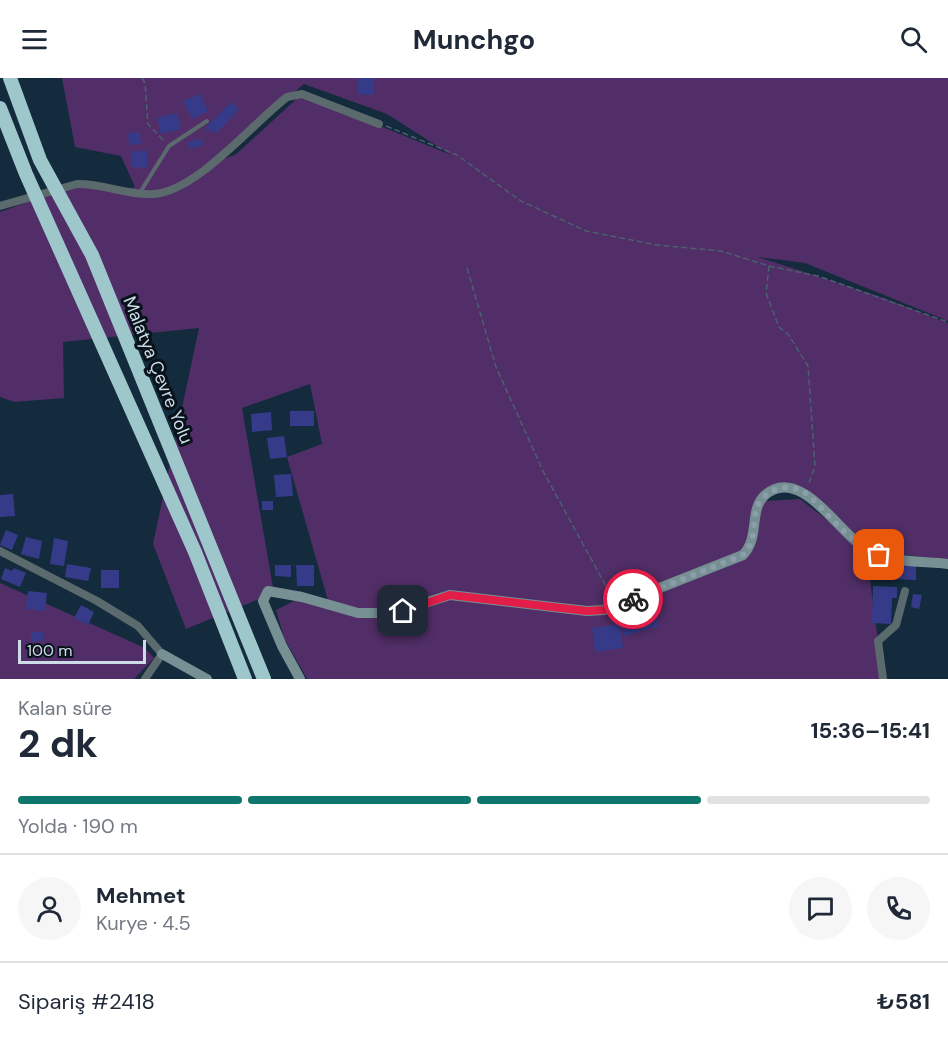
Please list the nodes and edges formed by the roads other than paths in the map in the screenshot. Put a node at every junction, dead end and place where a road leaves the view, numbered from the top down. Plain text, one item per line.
1 (10, 78) edge
2 (0, 108) edge
3 (207, 121) dead end
4 (379, 124) road end
5 (138, 194) junction
6 (0, 206) edge
7 (0, 551) edge
8 (948, 564) edge
9 (905, 591) dead end
10 (162, 654) junction
11 (145, 679) edge
12 (207, 679) edge
13 (245, 679) edge
14 (264, 679) edge
15 (300, 679) edge
16 (883, 679) edge

1 - 14 highway, Malatya Çevre Yolu
2 - 13 highway
3 - 5 lane
4 - 5 street
5 - 6 street
7 - 10 street
8 - 15 street
9 - 16 street
10 - 11 street
10 - 12 street

